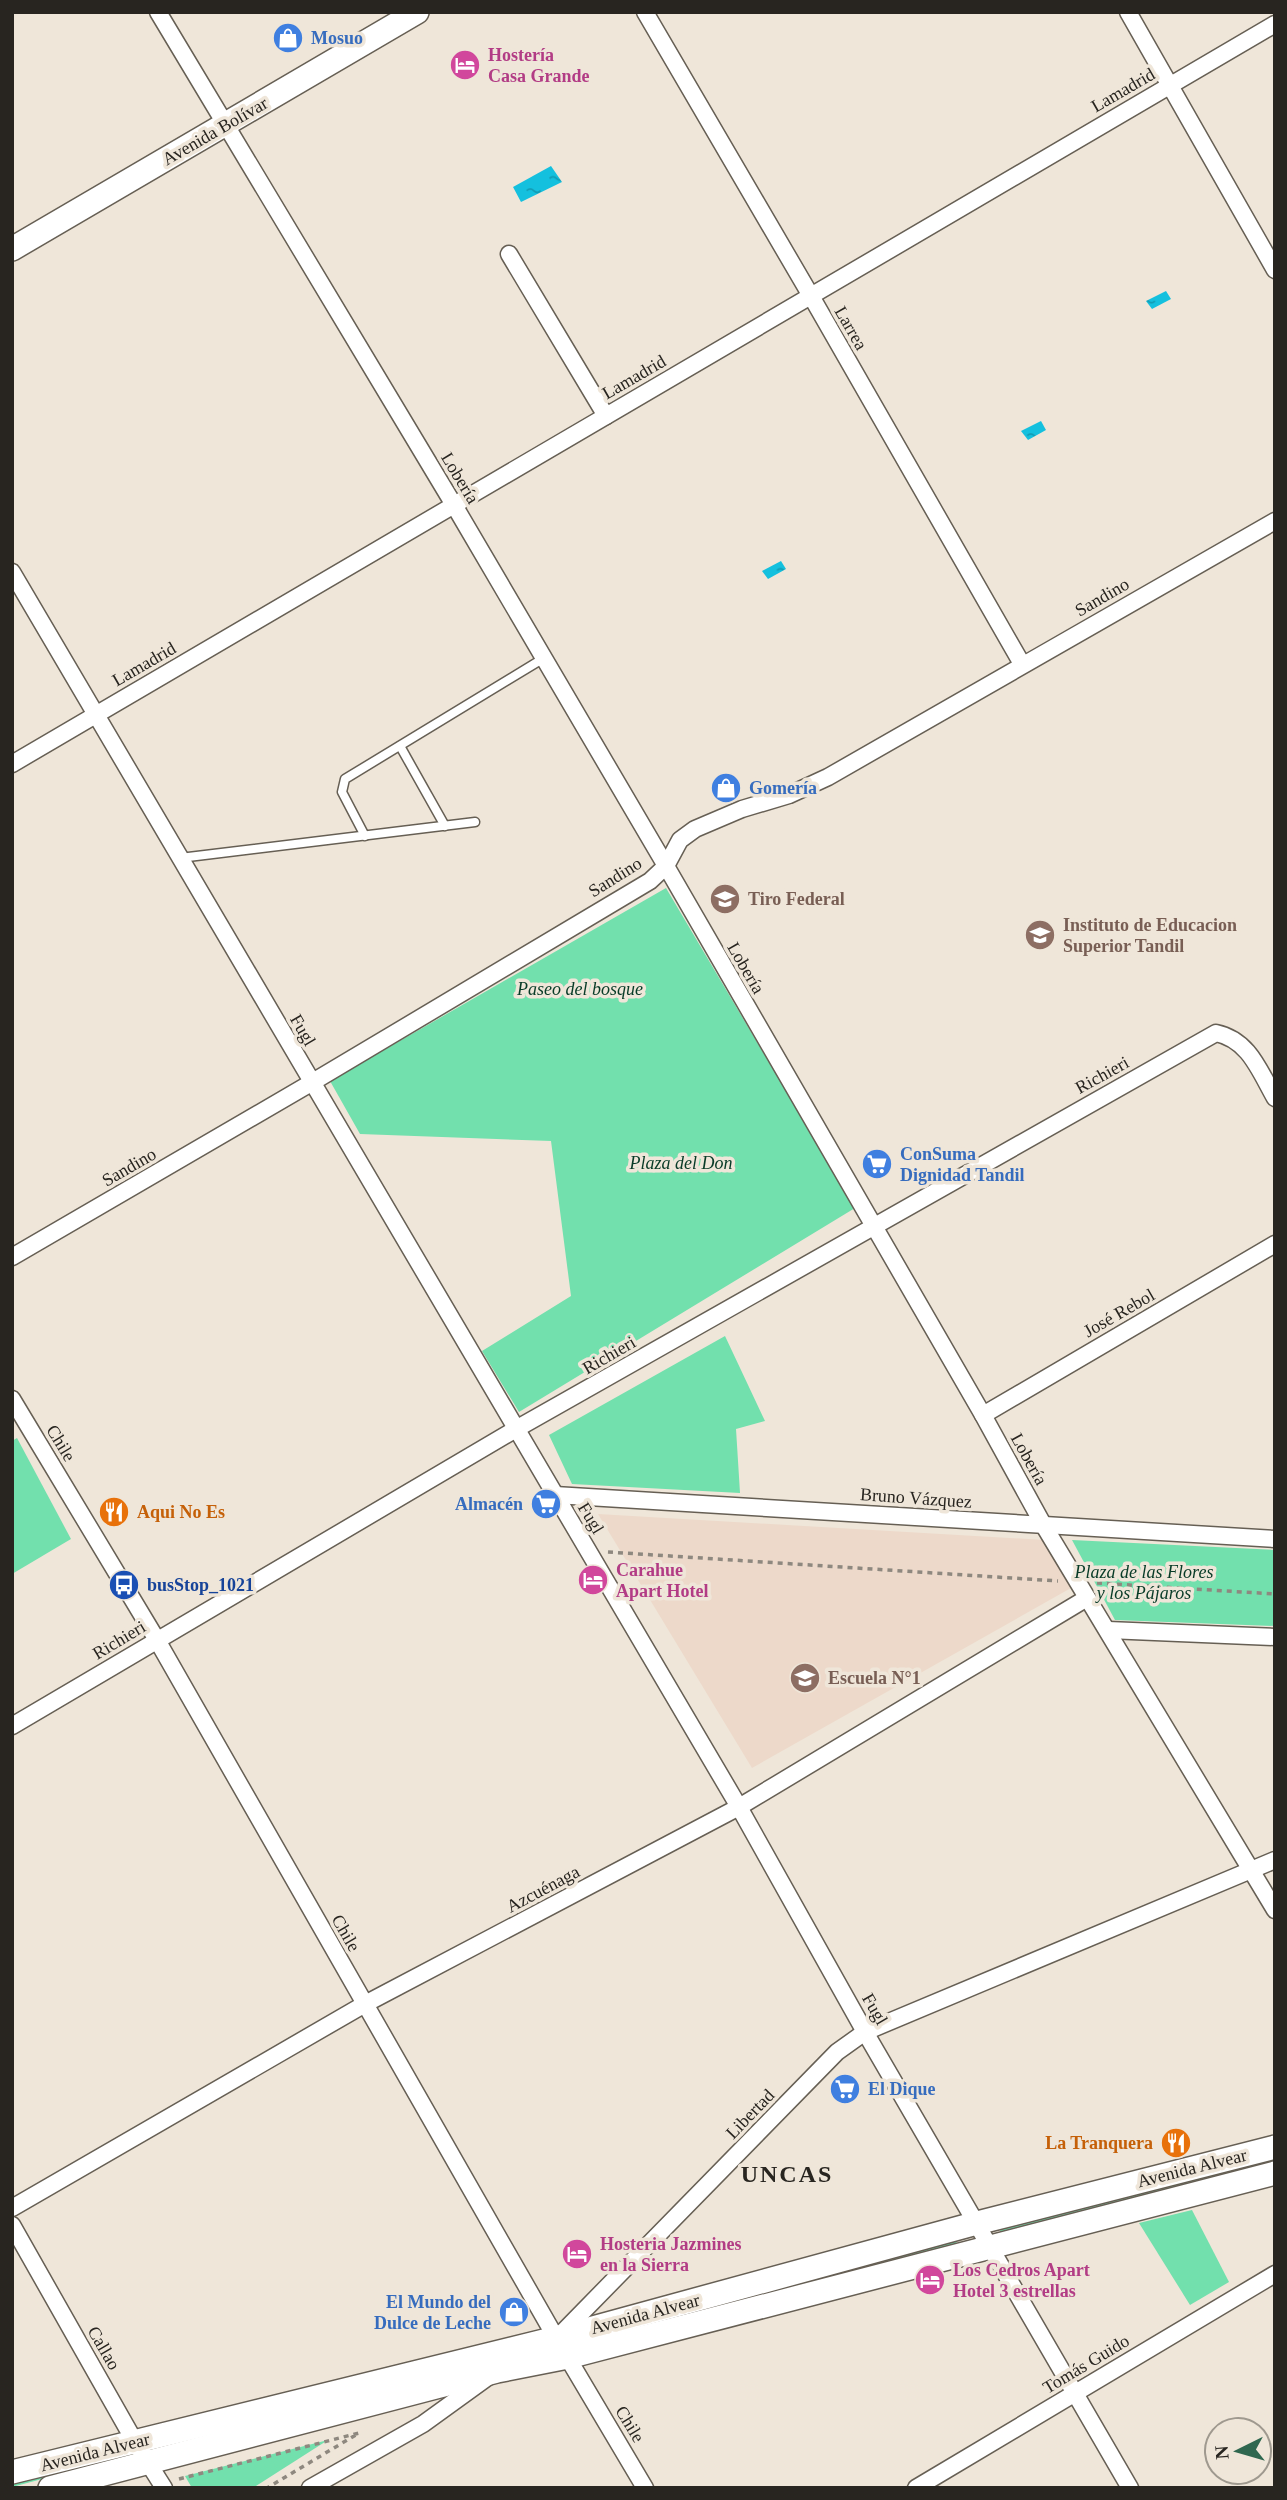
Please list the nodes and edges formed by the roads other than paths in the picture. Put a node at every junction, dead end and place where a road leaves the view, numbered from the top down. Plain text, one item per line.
1 (158, 12) edge
2 (417, 12) edge
3 (645, 12) edge
4 (1128, 12) edge
5 (1275, 24) edge
6 (1170, 85) junction
7 (224, 125) junction
8 (12, 249) edge
9 (509, 254) dead end
10 (1275, 270) edge
11 (811, 296) junction
12 (606, 416) junction
13 (454, 505) junction
14 (1275, 521) edge
15 (12, 572) edge
16 (544, 658) junction
17 (1021, 664) junction
18 (96, 715) junction
19 (400, 746) junction
20 (12, 764) edge
21 (475, 822) dead end
22 (445, 826) junction
23 (365, 836) junction
24 (180, 858) junction
25 (666, 866) junction
26 (311, 1083) junction
27 (1275, 1098) edge
28 (873, 1227) junction
29 (1275, 1244) edge
30 (12, 1257) edge
31 (12, 1399) edge
32 (983, 1415) junction
33 (516, 1429) junction
34 (555, 1495) junction
35 (1044, 1525) junction
36 (1275, 1539) edge
37 (1087, 1598) junction
38 (1108, 1630) junction
39 (1275, 1637) edge
40 (157, 1640) junction
41 (12, 1726) edge
42 (739, 1807) junction
43 (1275, 1860) edge
44 (1251, 1869) junction
45 (1275, 1910) edge
46 (365, 2004) junction
47 (865, 2032) junction
48 (1275, 2147) edge
49 (1275, 2173) edge
50 (12, 2208) edge
51 (977, 2222) junction
52 (12, 2225) edge
53 (992, 2247) junction
54 (1275, 2274) edge
55 (562, 2348) junction
56 (497, 2371) junction
57 (1074, 2393) junction
58 (135, 2442) junction
59 (149, 2462) junction
60 (12, 2472) edge
61 (169, 2485) edge
62 (50, 2488) edge
63 (310, 2488) edge
64 (645, 2488) edge
65 (916, 2488) edge
66 (1130, 2488) edge

1 - 7 street, Lobería
2 - 7 main road, Avenida Bolívar
3 - 11 street, Larrea
4 - 6 street
5 - 6 street, Lamadrid
6 - 10 street
6 - 11 street, Lamadrid
7 - 8 main road, Avenida Bolívar
7 - 13 street, Lobería
9 - 12 street
11 - 12 street, Lamadrid
11 - 17 street, Larrea
12 - 13 street, Lamadrid
13 - 16 street, Lobería
13 - 18 street, Lamadrid
14 - 17 street, Sandino
15 - 18 street, Fugl
16 - 19 lane
16 - 25 street, Lobería
17 - 25 street, Sandino
18 - 20 street, Lamadrid
18 - 24 street, Fugl
19 - 22 lane
19 - 23 lane
21 - 22 lane
22 - 23 lane
23 - 24 lane
24 - 26 street, Fugl
25 - 26 street, Sandino
25 - 28 street, Lobería
26 - 30 street, Sandino
26 - 33 street, Fugl
27 - 28 street, Richieri
28 - 32 street, Lobería
28 - 33 street, Richieri
29 - 32 street, José Rebol
31 - 40 street, Chile
32 - 35 street, Lobería
33 - 34 street, Fugl
33 - 40 street, Richieri
34 - 35 street, Bruno Vázquez
34 - 42 street, Fugl
35 - 36 street, Bruno Vázquez
35 - 37 street, Lobería
37 - 38 street, Lobería
37 - 42 street, Azcuénaga
38 - 39 street
38 - 44 street, Lobería
40 - 41 street, Richieri
40 - 46 street, Chile
42 - 46 street, Azcuénaga
42 - 47 street, Fugl
43 - 44 street, Libertad
44 - 45 street, Lobería
44 - 47 street, Libertad
46 - 50 street, Azcuénaga
46 - 55 street, Chile
47 - 51 street, Fugl
47 - 55 street, Libertad
48 - 51 main road, Avenida Alvear
49 - 53 main road, Avenida Alvear
51 - 53 street, Fugl
51 - 55 main road, Avenida Alvear
52 - 58 street, Callao
53 - 55 main road, Avenida Alvear
53 - 57 street, Fugl
54 - 57 street, Tomás Guido
55 - 56 main road, Avenida Alvear
55 - 58 main road, Avenida Alvear
55 - 64 street, Chile
56 - 59 main road, Avenida Alvear
56 - 63 street
57 - 65 street, Tomás Guido
57 - 66 street, Fugl
58 - 59 street, Callao
58 - 60 main road, Avenida Alvear
59 - 61 street, Callao
59 - 62 main road, Avenida Alvear

